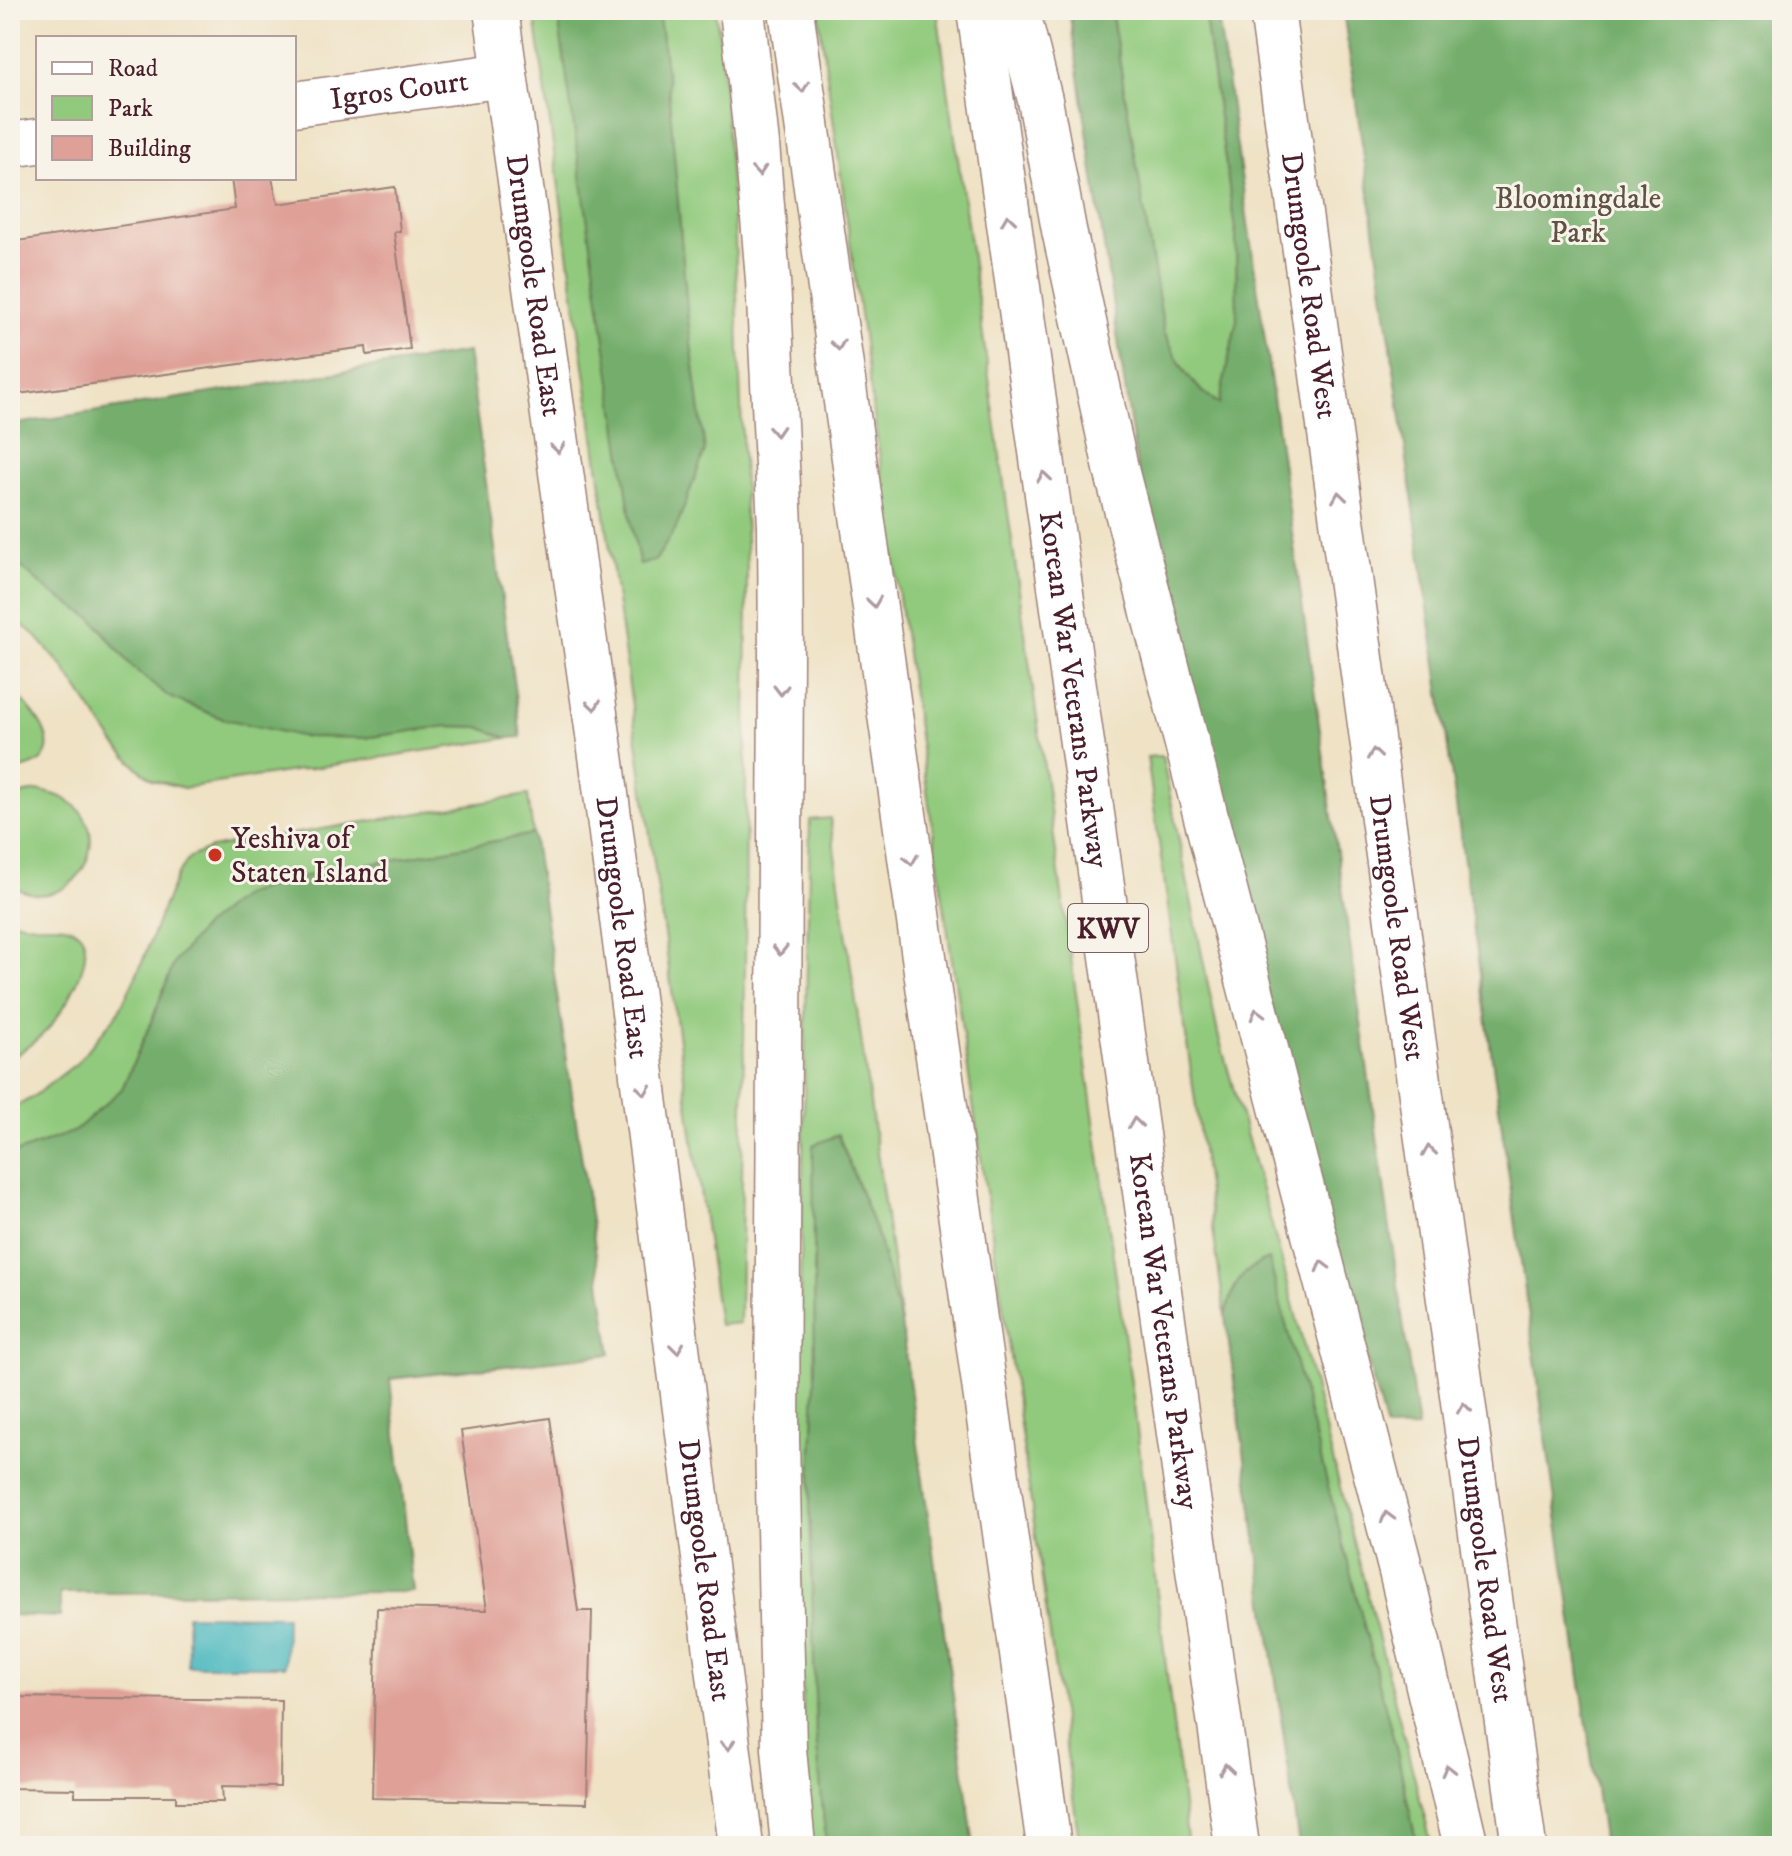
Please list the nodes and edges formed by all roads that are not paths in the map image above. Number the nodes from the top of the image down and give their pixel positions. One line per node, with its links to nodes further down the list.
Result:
1 (496, 10): 7 (main road, Drumgoole Road East)
2 (742, 10): 12 (main road, one-way to 12)
3 (791, 10): 13 (main road, one-way to 13)
4 (979, 10): 14 (main road, Korean War Veterans Parkway / KWV, one-way to 4)
5 (1017, 10): 15 (main road, one-way to 5)
6 (1272, 10): 16 (main road, Drumgoole Road West, one-way to 6)
7 (505, 75): 8 (main road, Igros Court); 11 (main road, Drumgoole Road East, one-way to 11)
8 (296, 104)
9 (36, 141): 10 (main road)
10 (10, 145)
11 (741, 1846)
12 (793, 1846)
13 (1049, 1846)
14 (1237, 1846)
15 (1466, 1846)
16 (1524, 1846)

